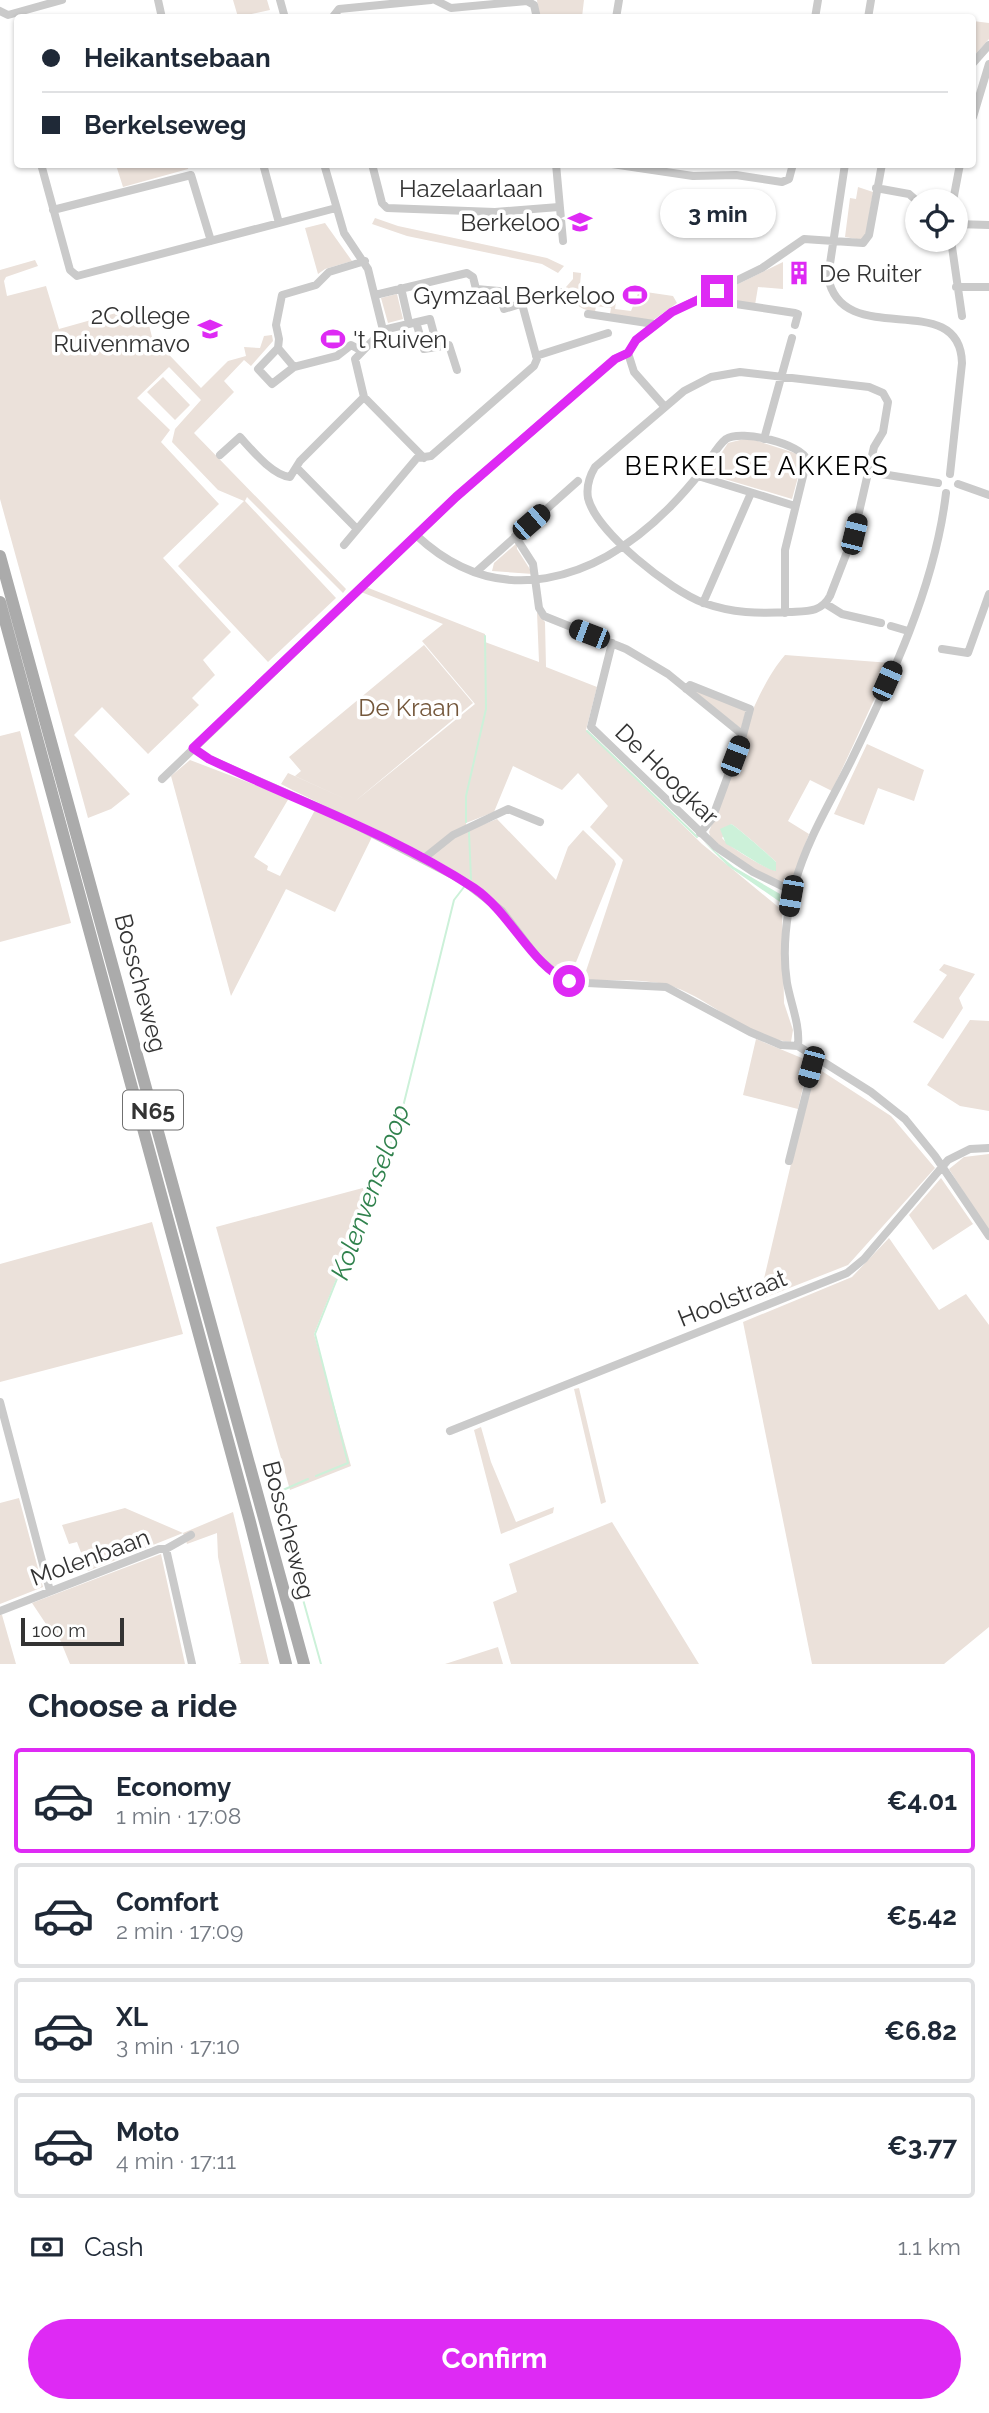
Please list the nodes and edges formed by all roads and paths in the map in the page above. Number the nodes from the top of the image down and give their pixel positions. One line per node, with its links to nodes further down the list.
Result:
1 (62, 0): 3 (street)
2 (433, 0): 4 (street); 5 (street)
3 (0, 10)
4 (335, 14)
5 (536, 14)
6 (989, 45): 7 (street)
7 (982, 53): 8 (street); 9 (street)
8 (976, 60)
9 (989, 63): 10 (street)
10 (976, 107)
11 (42, 168): 26 (street)
12 (264, 168): 27 (street)
13 (325, 168): 25 (street)
14 (373, 168): 24 (street, Hazelaarlaan)
15 (555, 168): 24 (street, Hazelaarlaan)
16 (639, 168): 17 (street)
17 (792, 168)
18 (844, 168): 32 (street)
19 (881, 168): 21 (street)
20 (959, 168): 22 (street)
21 (876, 188): 23 (street); 32 (street)
22 (955, 189)
23 (905, 193)
24 (559, 207): 31 (street, Hazelaarlaan)
25 (336, 208): 27 (street); 34 (street)
26 (53, 210): 30 (street); 30 (street)
27 (279, 223): 30 (street)
28 (968, 224): 29 (street)
29 (989, 225)
30 (211, 241)
31 (564, 241)
32 (834, 242): 38 (street); 65 (street)
33 (953, 252): 35 (street)
34 (365, 261): 40 (street); 51 (street)
35 (957, 287): 37 (street); 43 (street)
36 (401, 288): 40 (street); 41 (street); 44 (street)
37 (989, 288)
38 (717, 291): 45 (street); 46 (street)
39 (561, 292): 41 (street)
40 (375, 295): 47 (street)
41 (522, 304): 54 (street)
42 (588, 314): 45 (street)
43 (962, 316)
44 (413, 323): 47 (street); 50 (street); 50 (street)
45 (654, 324): 53 (street)
46 (796, 325)
47 (383, 330): 52 (street)
48 (608, 333): 54 (street)
49 (792, 338): 57 (street)
50 (438, 345): 56 (street)
51 (278, 348): 55 (street); 55 (street)
52 (362, 351): 55 (street); 58 (street)
53 (628, 353): 59 (street); 75 (street)
54 (536, 356): 62 (street)
55 (294, 367)
56 (457, 370)
57 (782, 375): 59 (street); 60 (street); 64 (street)
58 (364, 397): 62 (street); 63 (street)
59 (664, 406): 78 (street)
60 (764, 439): 66 (street); 73 (street)
61 (220, 455): 63 (street)
62 (424, 457): 74 (street)
63 (298, 468): 74 (street)
64 (869, 472): 68 (street); 85 (street)
65 (950, 474): 68 (street); 69 (street)
66 (698, 476): 70 (street); 78 (street)
67 (578, 481): 76 (street)
68 (939, 483): 71 (street)
69 (958, 484): 71 (street); 72 (street)
70 (751, 493): 73 (street); 84 (street)
71 (946, 493): 90 (street)
72 (989, 495)
73 (795, 506): 86 (street)
74 (356, 528): 77 (street)
75 (416, 534): 80 (street); 95 (street)
76 (515, 536): 80 (street); 81 (street)
77 (344, 545)
78 (624, 545): 81 (street); 84 (street)
79 (0, 556): 115 (main road, Bosscheweg / N65)
80 (476, 572): 81 (street)
81 (536, 580): 91 (street)
82 (989, 594): 87 (street)
83 (0, 602): 114 (main road, Bosscheweg / N65)
84 (703, 603): 86 (street)
85 (826, 604): 86 (street); 88 (street)
86 (785, 612)
87 (985, 623): 92 (street)
88 (881, 624)
89 (891, 626): 90 (street)
90 (908, 631): 100 (street)
91 (612, 643): 93 (street); 98 (street, De Hoogkar)
92 (942, 649)
93 (686, 689): 94 (street); 94 (street)
94 (743, 735): 98 (street)
95 (193, 748): 96 (street); 99 (street)
96 (162, 779)
97 (540, 822): 99 (street)
98 (700, 833): 100 (street, De Hoogkar)
99 (423, 859): 101 (street)
100 (792, 891): 101 (street)
101 (798, 1046): 102 (street)
102 (815, 1058): 104 (street); 105 (street)
103 (989, 1148): 105 (street, Hoolstraat)
104 (789, 1161)
105 (943, 1167): 106 (street); 108 (street, Hoolstraat)
106 (989, 1236)
107 (0, 1402): 111 (street)
108 (450, 1431)
109 (191, 1535): 110 (street, Molenbaan)
110 (166, 1549): 111 (street, Molenbaan); 113 (street)
111 (50, 1591): 112 (street, Molenbaan)
112 (0, 1611)
113 (192, 1664)
114 (286, 1664)
115 (304, 1664)

